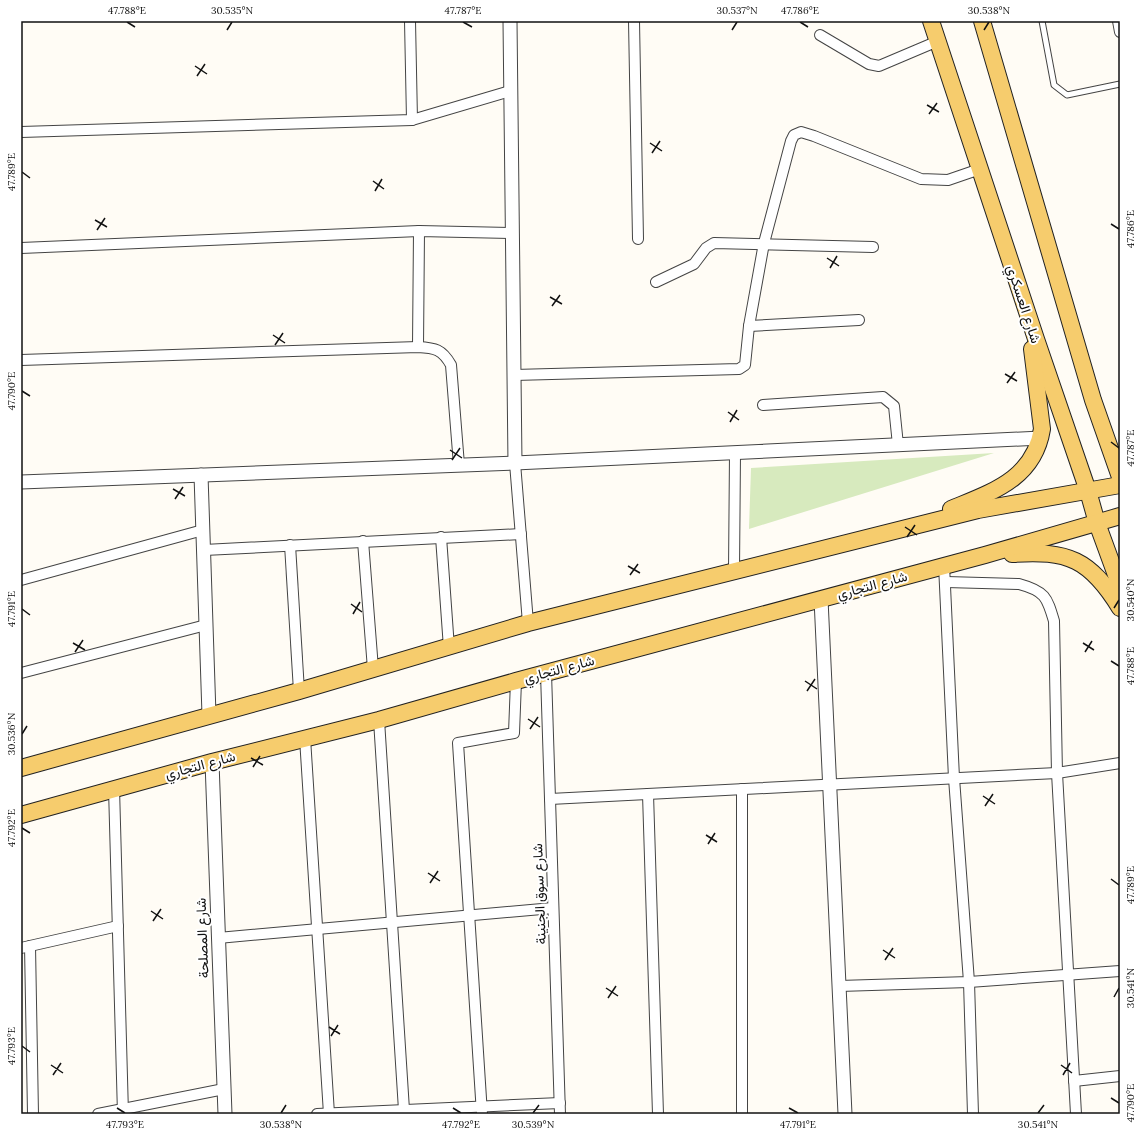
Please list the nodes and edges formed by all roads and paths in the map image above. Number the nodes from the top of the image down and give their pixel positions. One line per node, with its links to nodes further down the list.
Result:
1 (410, 21): 13 (street)
2 (510, 21): 12 (street)
3 (634, 21): 18 (street)
4 (931, 21): 10 (main road, شارع العسكري)
5 (982, 21): 29 (main road)
6 (1042, 21): 11 (lane)
7 (1118, 21): 8 (street)
8 (1120, 32)
9 (820, 35): 10 (street)
10 (938, 41): 15 (main road, شارع العسكري)
11 (1120, 84)
12 (510, 91): 13 (street); 17 (street)
13 (412, 120): 14 (street)
14 (21, 132)
15 (980, 170): 19 (street); 23 (main road, شارع العسكري)
16 (419, 231): 17 (street); 21 (street); 26 (street)
17 (512, 233): 28 (street)
18 (638, 239)
19 (764, 243): 20 (street); 22 (street); 25 (street)
20 (873, 247)
21 (21, 248)
22 (656, 282)
23 (1026, 310): 31 (main road); 41 (main road, شارع العسكري)
24 (859, 320): 25 (street)
25 (749, 326): 28 (street)
26 (418, 346): 27 (street); 36 (street)
27 (21, 360)
28 (514, 375): 35 (street)
29 (1093, 400): 32 (main road); 38 (main road)
30 (763, 405): 33 (street)
31 (1041, 438): 33 (street); 44 (main road)
32 (1120, 441)
33 (898, 445): 34 (street)
34 (735, 453): 35 (street); 53 (street)
35 (515, 463): 36 (street); 46 (street)
36 (459, 465): 37 (street)
37 (201, 475): 39 (street); 45 (street)
38 (1120, 477)
39 (21, 482)
40 (1120, 485): 41 (main road)
41 (1088, 491): 43 (main road, شارع العسكري); 44 (main road)
42 (1120, 516): 43 (main road, شارع التجاري)
43 (1097, 523): 51 (main road, شارع التجاري); 56 (main road, شارع العسكري)
44 (911, 527): 53 (main road)
45 (203, 530): 50 (street); 54 (street)
46 (521, 534): 47 (street); 59 (street)
47 (441, 537): 48 (street); 61 (street)
48 (363, 541): 49 (street); 62 (street)
49 (290, 545): 50 (street); 66 (street)
50 (204, 550): 60 (street)
51 (981, 556): 52 (main road, شارع التجاري); 58 (main road)
52 (944, 565): 55 (street); 57 (main road, شارع التجاري)
53 (734, 571): 59 (main road)
54 (21, 580)
55 (946, 582): 73 (street); 74 (street)
56 (1120, 586)
57 (821, 599): 64 (main road, شارع التجاري); 75 (street)
58 (1120, 608)
59 (528, 623): 61 (main road)
60 (206, 625): 63 (street); 67 (street)
61 (449, 648): 62 (main road)
62 (373, 669): 66 (main road)
63 (21, 673)
64 (546, 673): 65 (main road, شارع التجاري); 79 (street, شارع سوق الجنينة)
65 (516, 681): 68 (main road, شارع التجاري); 82 (street)
66 (299, 691): 67 (main road)
67 (210, 715): 72 (main road)
68 (379, 720): 69 (main road, شارع التجاري); 83 (street)
69 (305, 738): 70 (main road, شارع التجاري); 85 (street)
70 (212, 762): 76 (main road, شارع التجاري); 86 (street, شارع المصلحة)
71 (1120, 763): 73 (street)
72 (21, 768)
73 (1057, 773): 74 (street); 89 (street)
74 (954, 778): 75 (street); 90 (street)
75 (830, 785): 77 (street); 91 (street)
76 (114, 788): 80 (main road, شارع التجاري); 84 (street)
77 (742, 789): 78 (street); 106 (street)
78 (648, 794): 79 (street); 105 (street)
79 (550, 799): 81 (street, شارع سوق الجنينة)
80 (21, 815)
81 (553, 908): 82 (street); 95 (street, شارع سوق الجنينة)
82 (469, 915): 83 (street); 97 (street)
83 (392, 922): 85 (street); 96 (street)
84 (118, 926): 87 (street); 98 (street)
85 (317, 928): 86 (street); 103 (street)
86 (218, 938): 94 (street, شارع المصلحة)
87 (26, 947): 99 (street)
88 (1120, 971): 89 (street)
89 (1068, 975): 90 (street); 93 (street)
90 (969, 982): 91 (street); 108 (street)
91 (839, 986): 107 (street)
92 (1120, 1076): 93 (street)
93 (1074, 1081): 109 (street)
94 (224, 1089): 98 (street); 101 (street, شارع المصلحة)
95 (560, 1103): 97 (street); 104 (street, شارع سوق الجنينة)
96 (404, 1110): 97 (street); 103 (street)
97 (481, 1110)
98 (123, 1111): 100 (street)
99 (33, 1114)
100 (98, 1114)
101 (225, 1114)
102 (317, 1114): 103 (street)
103 (328, 1114)
104 (560, 1114)
105 (658, 1114)
106 (742, 1114)
107 (844, 1114)
108 (973, 1114)
109 (1076, 1114)

